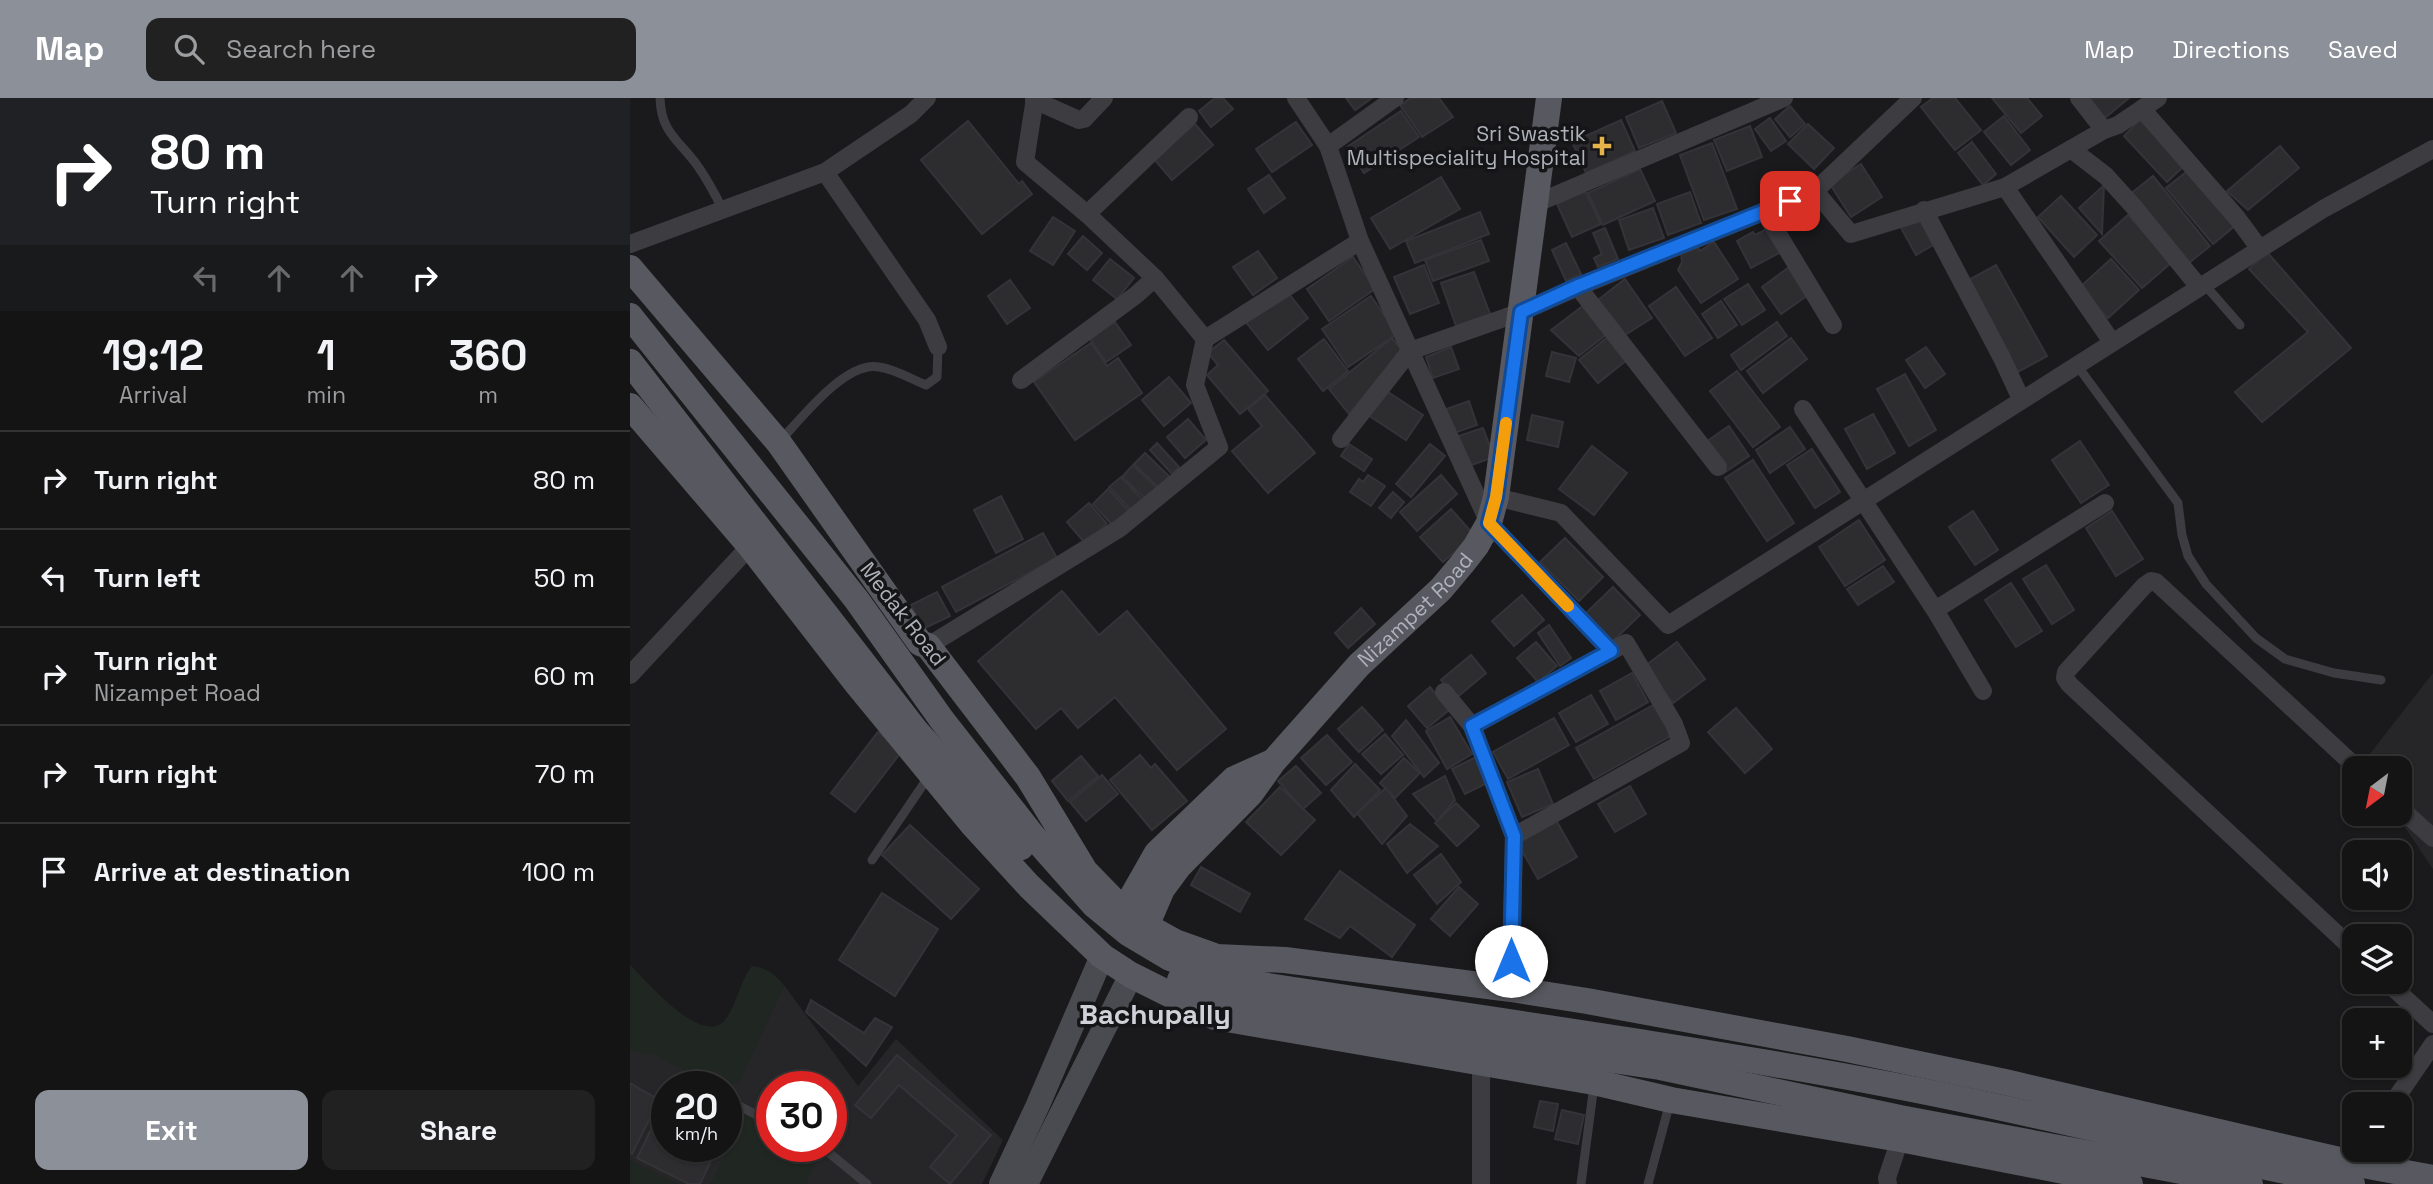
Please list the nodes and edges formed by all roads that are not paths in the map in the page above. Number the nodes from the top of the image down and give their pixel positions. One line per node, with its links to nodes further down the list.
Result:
1 (660, 98): 23 (lane)
2 (927, 98): 12 (street)
3 (1104, 98): 11 (street)
4 (1296, 98): 16 (street)
5 (1395, 98): 16 (street)
6 (1549, 98): 22 (main road, Nizampet Road)
7 (1784, 98): 22 (street)
8 (1913, 98): 21 (street)
9 (2078, 98): 15 (street)
10 (2158, 98): 13 (street)
11 (1035, 99): 26 (street)
12 (908, 106): 19 (street)
13 (2142, 109): 15 (street); 29 (street)
14 (1189, 117): 26 (street)
15 (2104, 130): 17 (street)
16 (1328, 146): 27 (street)
17 (2071, 149): 20 (street); 32 (street)
18 (2433, 149): 29 (street)
19 (825, 172): 23 (street); 40 (street)
20 (2005, 187): 24 (street); 39 (street)
21 (1815, 191): 24 (street); 25 (street)
22 (1536, 202): 34 (main road, Nizampet Road)
23 (723, 210): 28 (street)
24 (1924, 210): 45 (street)
25 (1764, 211): 33 (street); 36 (street)
26 (1087, 214): 31 (street)
27 (1360, 241): 38 (street); 41 (street)
28 (630, 244)
29 (2260, 249): 32 (street)
30 (630, 268): 49 (main road, Medak Road)
31 (1155, 278): 38 (street); 44 (street)
32 (2202, 285): 37 (lane); 39 (street)
33 (1578, 286): 34 (street); 50 (street)
34 (1521, 312): 41 (street); 51 (main road, Nizampet Road)
35 (630, 316): 90 (main road, bridge)
36 (1833, 325)
37 (2241, 325)
38 (1205, 339): 57 (street)
39 (2112, 342): 43 (street)
40 (937, 347): 49 (lane)
41 (1410, 351): 48 (street); 54 (street)
42 (630, 362): 100 (main road, bridge)
43 (2076, 364): 45 (street); 60 (lane)
44 (1021, 380)
45 (2021, 399): 52 (street)
46 (1804, 409): 52 (street)
47 (632, 415): 55 (main road)
48 (1341, 439)
49 (779, 443): 57 (main road, Medak Road)
50 (1718, 467)
51 (1496, 497): 52 (street); 54 (main road, Nizampet Road)
52 (1864, 499): 56 (street)
53 (2105, 503): 56 (street)
54 (1489, 523): 58 (street); 67 (main road, Nizampet Road)
55 (750, 546): 59 (street); 68 (main road)
56 (1936, 610): 61 (street)
57 (928, 646): 64 (main road, Medak Road)
58 (1611, 651): 63 (street); 70 (street)
59 (630, 674)
60 (2381, 680)
61 (1983, 691)
62 (1444, 692): 63 (street)
63 (1472, 726): 70 (street)
64 (977, 731): 65 (lane); 73 (main road, Medak Road)
65 (958, 748)
66 (2344, 756): 75 (street)
67 (1273, 762): 73 (main road); 74 (main road, Nizampet Road)
68 (940, 765): 72 (lane); 76 (main road)
69 (2412, 819): 71 (street)
70 (1514, 836): 79 (street)
71 (2433, 838)
72 (872, 860)
73 (1124, 911): 74 (main road, Medak Road)
74 (1146, 926): 78 (main road, Medak Road)
75 (2342, 939)
76 (1102, 956): 77 (main road); 93 (main road)
77 (1131, 975): 83 (main road); 94 (main road)
78 (1418, 977): 79 (main road, Medak Road); 83 (main road)
79 (1511, 989): 90 (main road, Medak Road)
80 (2401, 994): 81 (street)
81 (2433, 1024)
82 (2433, 1044): 86 (street)
83 (1409, 1051): 84 (main road)
84 (1480, 1062): 85 (main road); 95 (street)
85 (1594, 1082): 87 (main road); 96 (lane)
86 (2400, 1092)
87 (1671, 1100): 88 (main road); 97 (lane)
88 (1900, 1139): 98 (street); 99 (main road)
89 (840, 1162): 92 (lane)
90 (2355, 1166): 91 (main road)
91 (2433, 1178)
92 (867, 1184)
93 (1001, 1184)
94 (1026, 1184)
95 (1481, 1184)
96 (1581, 1184)
97 (1648, 1184)
98 (1888, 1184)
99 (2130, 1184)
100 (2250, 1184)

